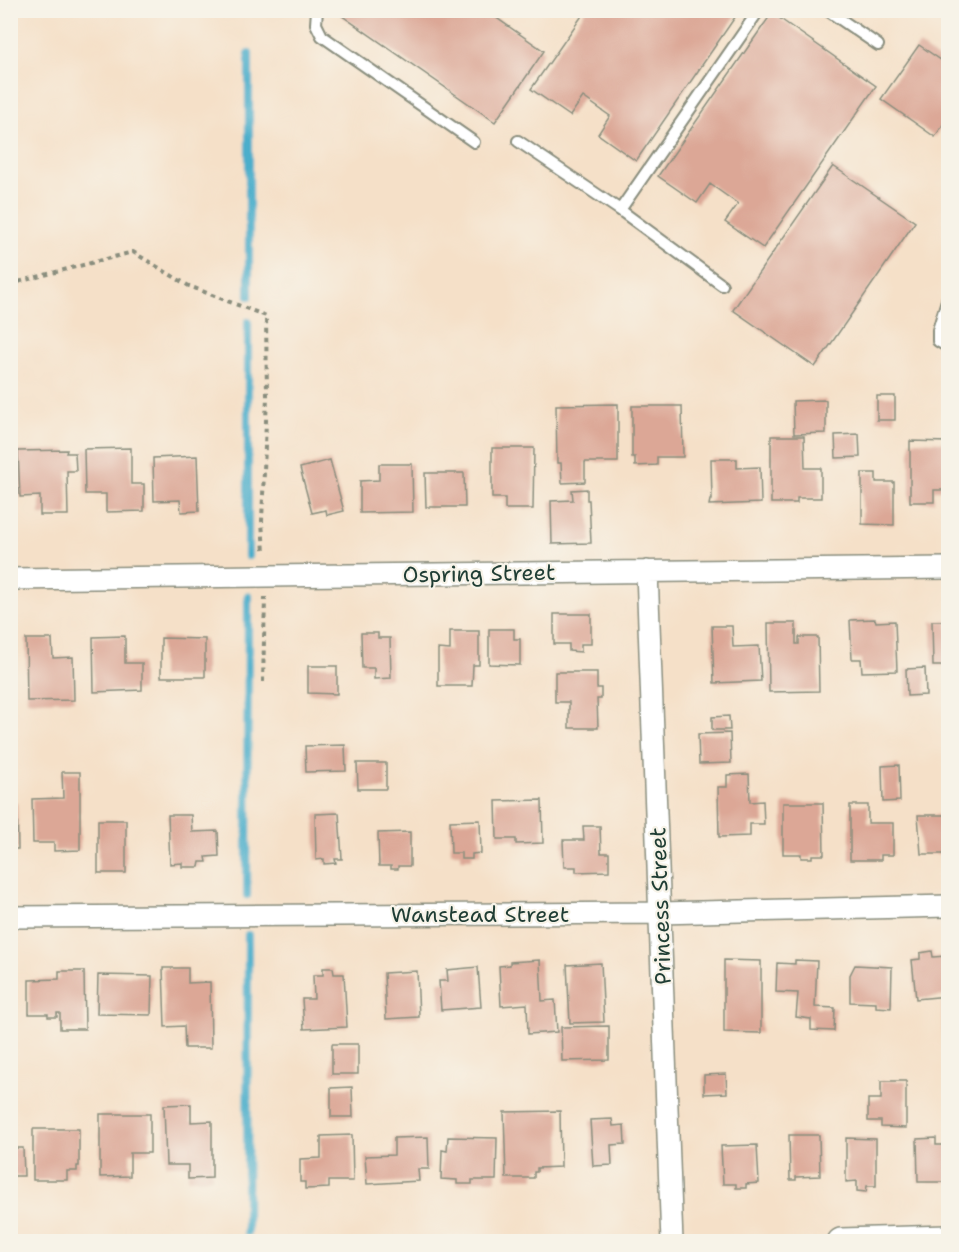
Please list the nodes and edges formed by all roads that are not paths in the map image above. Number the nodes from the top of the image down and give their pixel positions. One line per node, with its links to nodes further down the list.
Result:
1 (317, 10): 6 (lane)
2 (759, 10): 7 (lane)
3 (827, 10): 4 (lane)
4 (878, 45)
5 (518, 141): 7 (lane)
6 (474, 142)
7 (620, 210): 8 (lane)
8 (722, 285)
9 (948, 297): 10 (lane)
10 (948, 347)
11 (948, 568): 12 (street, Ospring Street)
12 (647, 571): 13 (street, Ospring Street); 15 (street, Princess Street)
13 (10, 579)
14 (948, 906): 15 (street, Wanstead Street)
15 (660, 913): 16 (street, Wanstead Street); 18 (street, Princess Street)
16 (10, 917)
17 (948, 1239): 19 (street)
18 (672, 1242)
19 (841, 1242)

